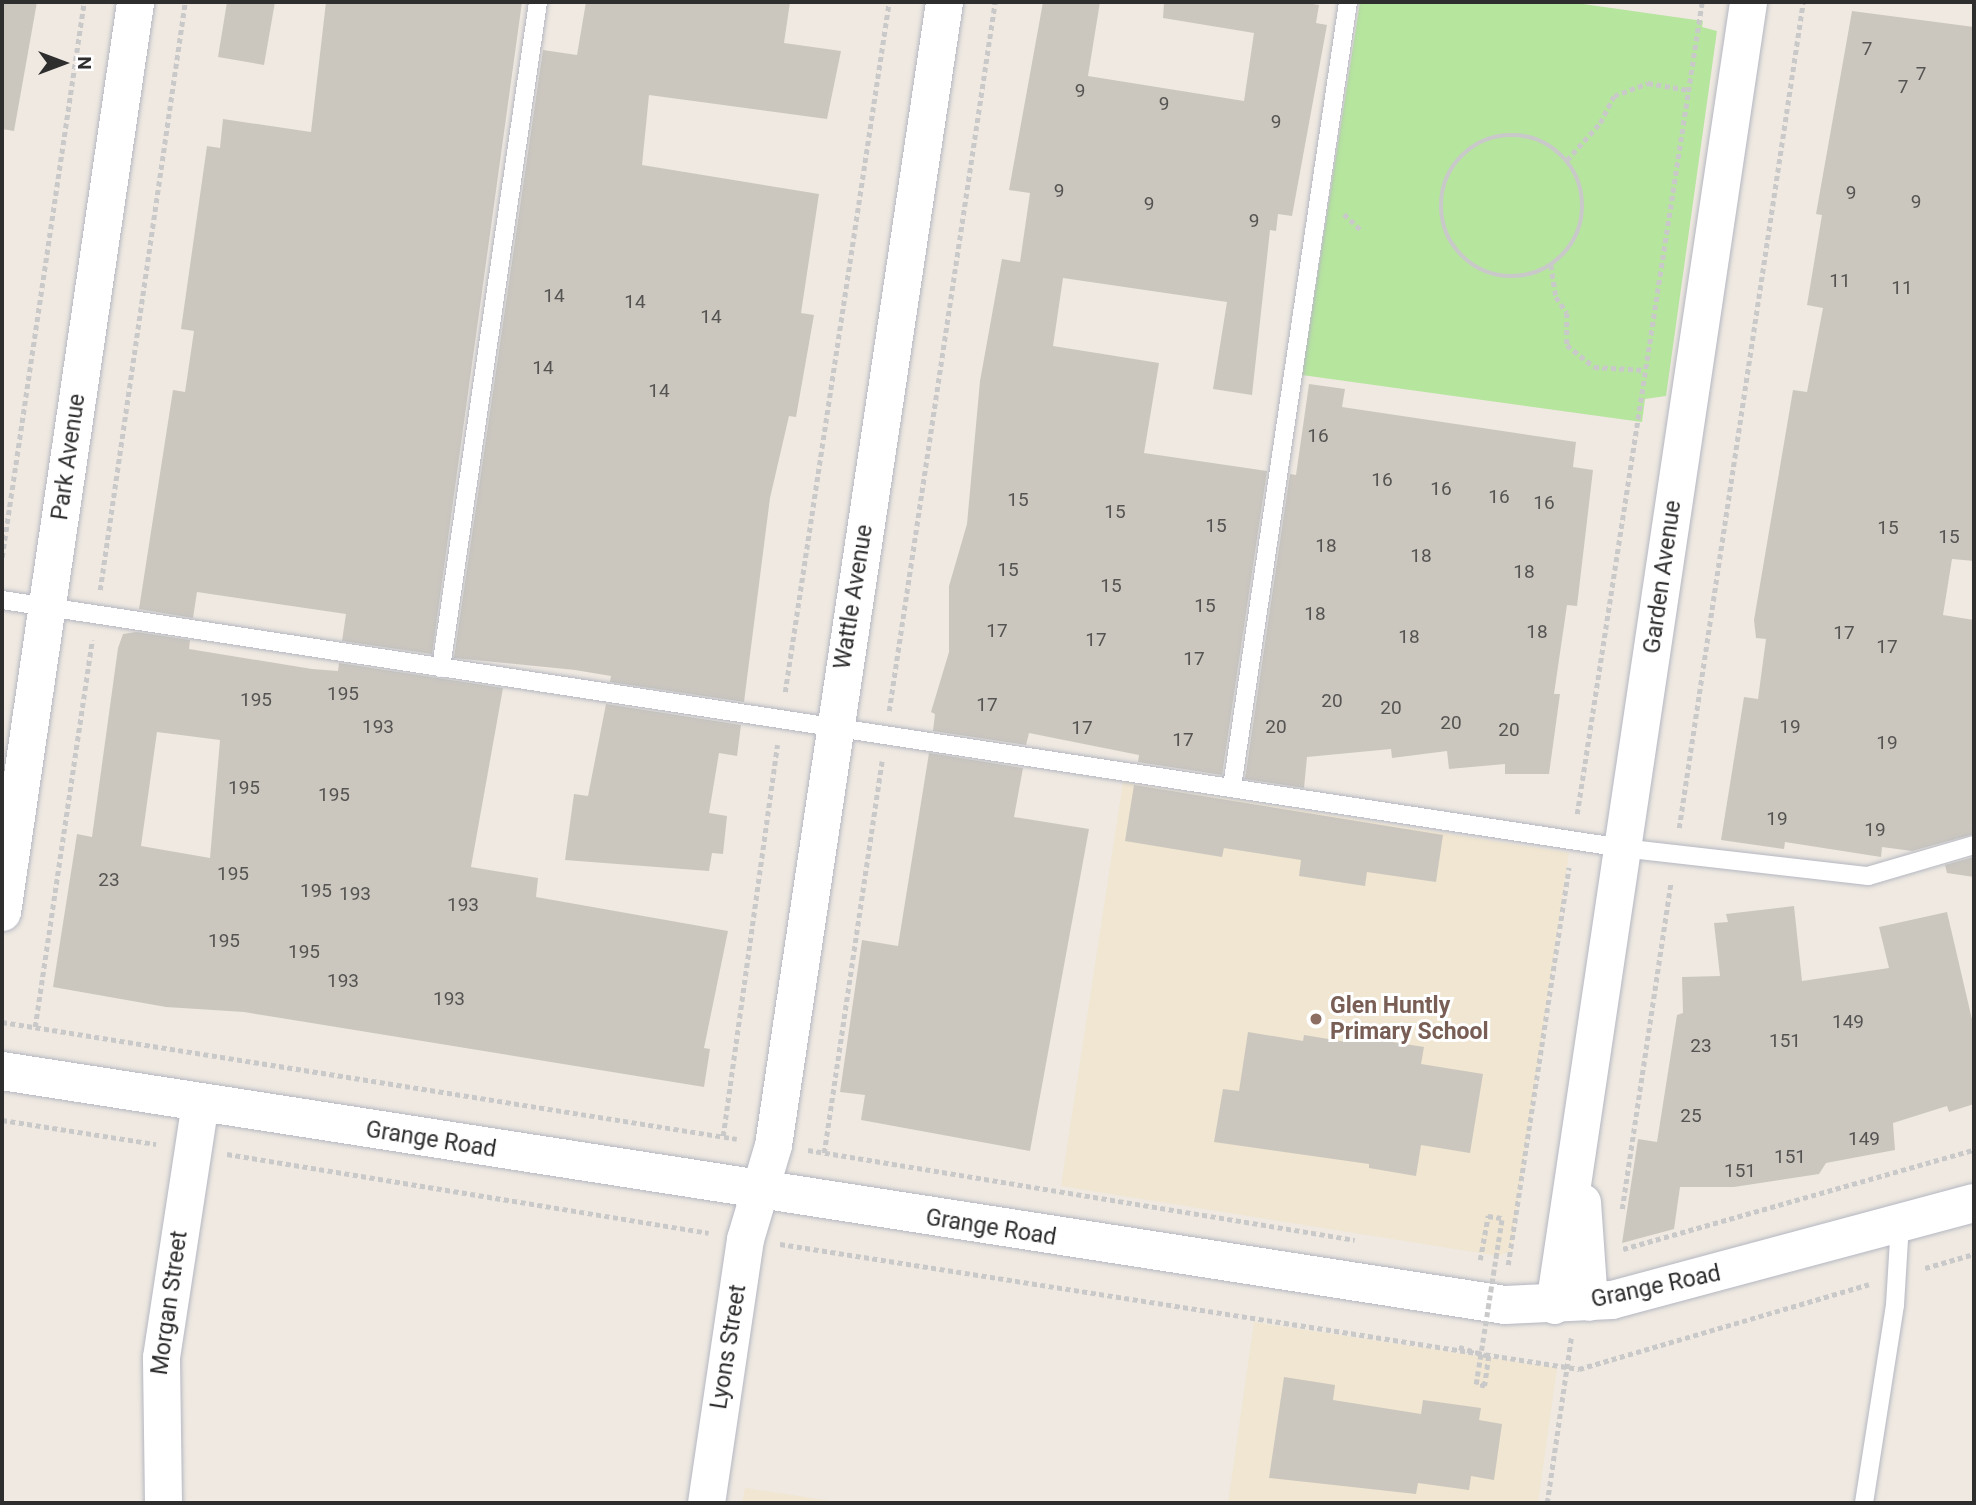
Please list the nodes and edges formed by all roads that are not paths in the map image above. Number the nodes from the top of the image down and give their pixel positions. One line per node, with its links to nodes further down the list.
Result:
1 (135, 2): 7 (street, Park Avenue)
2 (538, 2): 8 (lane)
3 (944, 2): 9 (street, Wattle Avenue)
4 (1348, 2): 10 (lane)
5 (1748, 2): 12 (street, Garden Avenue)
6 (2, 600): 7 (lane)
7 (47, 607): 8 (lane); 13 (street, Park Avenue)
8 (441, 668): 9 (lane)
9 (835, 724): 10 (lane); 17 (street, Wattle Avenue)
10 (1232, 787): 12 (lane)
11 (1974, 845): 12 (lane)
12 (1622, 848): 16 (street, Garden Avenue)
13 (2, 912)
14 (2, 1072): 15 (main road, Grange Road)
15 (200, 1103): 17 (main road, Grange Road); 21 (street, Morgan Street)
16 (1579, 1152): 20 (street, Garden Avenue); 20 (street, Garden Avenue)
17 (759, 1191): 20 (main road, Grange Road); 22 (street, Lyons Street)
18 (1974, 1203): 19 (main road, Grange Road)
19 (1900, 1223): 20 (main road, Grange Road); 23 (lane)
20 (1573, 1303)
21 (163, 1503)
22 (706, 1503)
23 (1864, 1503)

